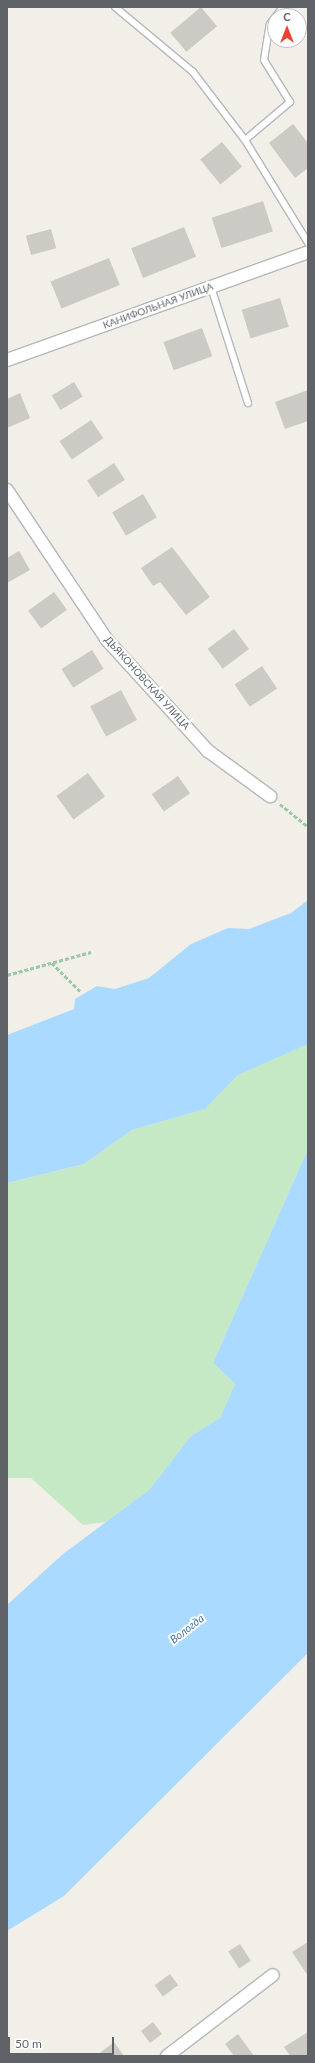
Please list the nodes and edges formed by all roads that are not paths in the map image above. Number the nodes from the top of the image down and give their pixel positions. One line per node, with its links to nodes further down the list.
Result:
1 (115, 7): 3 (lane)
2 (267, 42): 3 (lane)
3 (245, 140): 4 (lane)
4 (308, 243)
5 (308, 252): 6 (street, КАНИФОЛЬНАЯ УЛИЦА)
6 (211, 287): 7 (street, КАНИФОЛЬНАЯ УЛИЦА); 8 (lane)
7 (7, 360)
8 (248, 403)
9 (7, 490): 10 (street, ДЬЯКОНОВСКАЯ УЛИЦА)
10 (270, 796)
11 (273, 1975): 12 (street)
12 (166, 2056)

